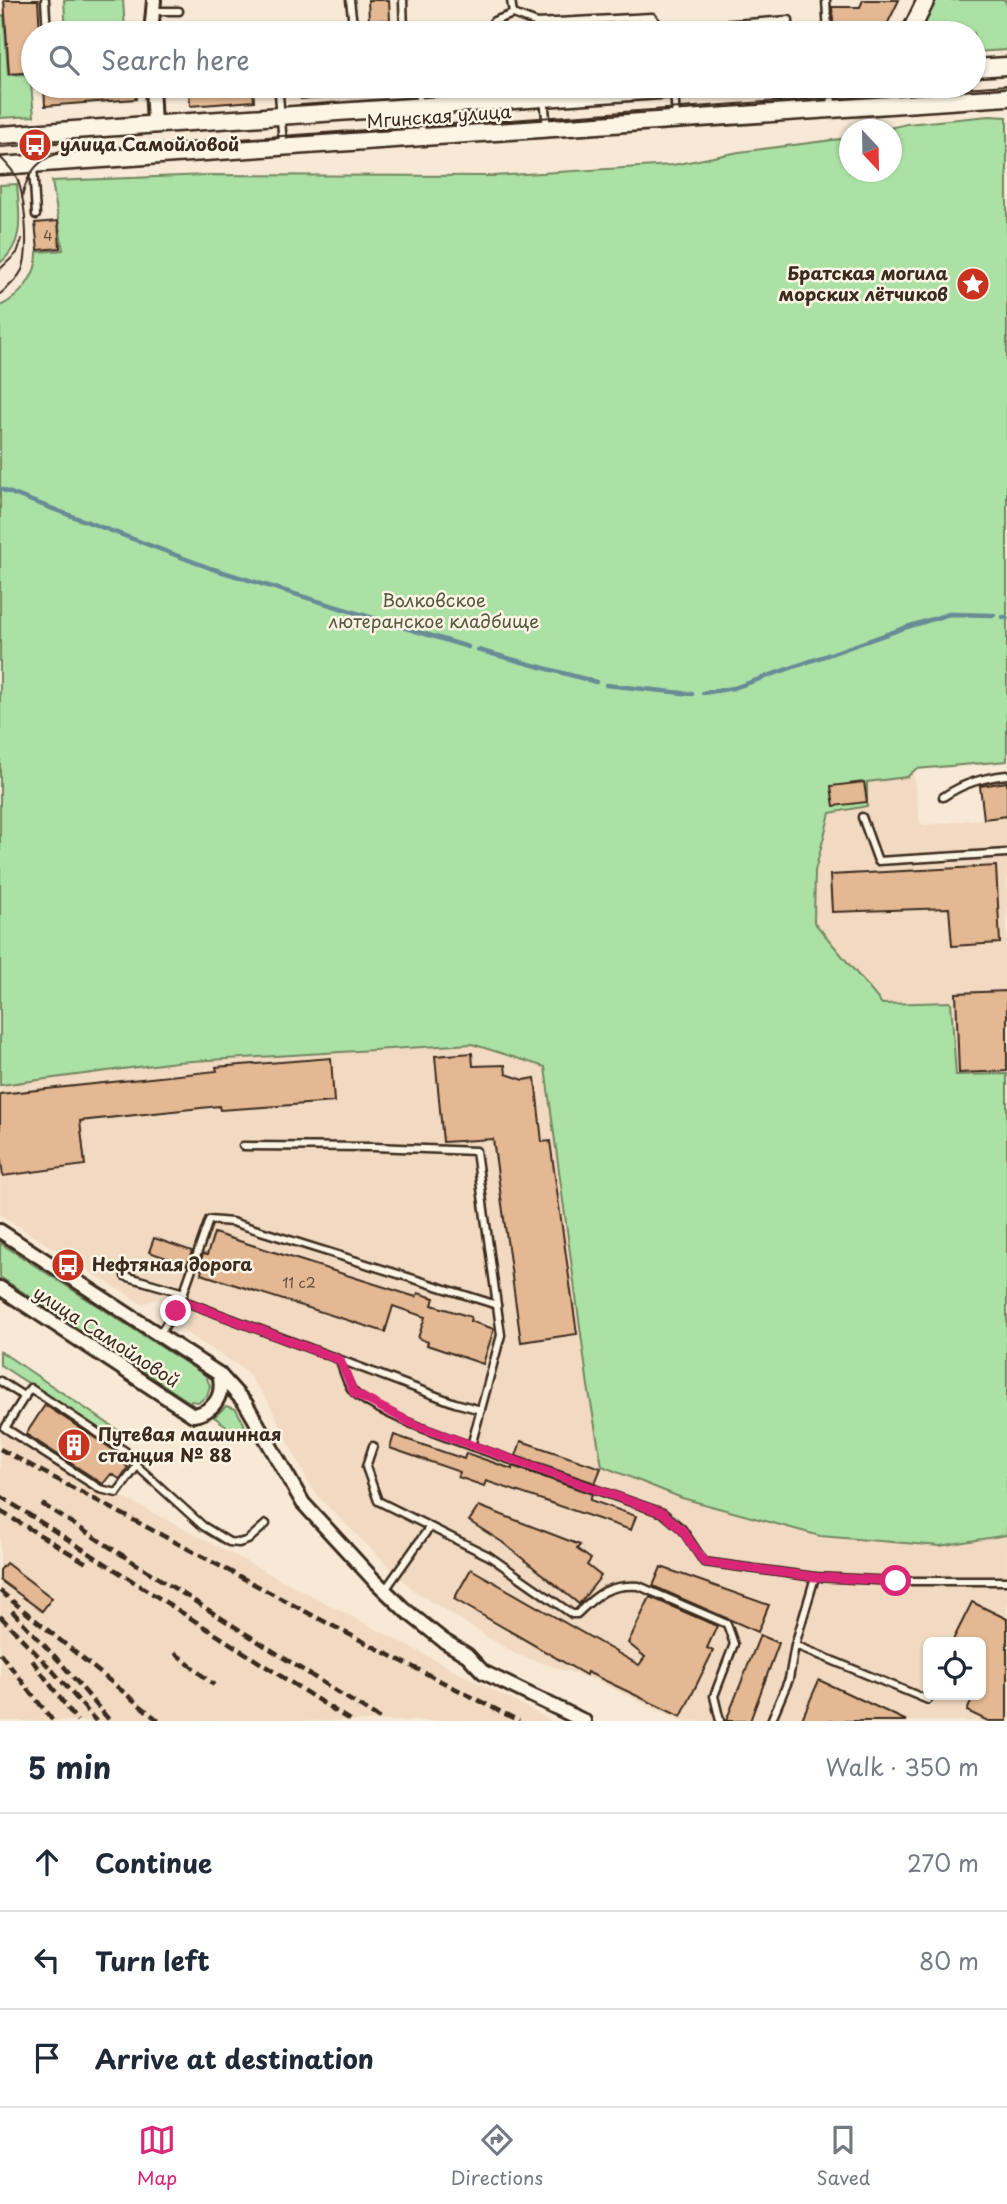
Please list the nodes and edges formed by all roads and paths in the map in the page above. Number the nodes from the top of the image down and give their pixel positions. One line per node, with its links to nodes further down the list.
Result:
1 (45, 0): 10 (lane)
2 (350, 0): 11 (lane)
3 (403, 0): 12 (lane)
4 (511, 0): 9 (lane)
5 (826, 0): 17 (lane)
6 (926, 0): 18 (street)
7 (153, 6): 8 (lane)
8 (179, 11)
9 (513, 14): 13 (lane); 14 (lane)
10 (46, 21)
11 (353, 21)
12 (404, 21)
13 (494, 21)
14 (532, 21)
15 (583, 21): 16 (lane)
16 (655, 21)
17 (827, 21)
18 (916, 21)
19 (1007, 66): 20 (street)
20 (986, 67)
21 (1007, 97): 30 (street, Мгинская улица)
22 (153, 98): 33 (street)
23 (279, 98): 31 (lane)
24 (419, 98): 29 (lane)
25 (491, 98): 29 (street, Мгинская улица)
26 (544, 98): 34 (lane)
27 (675, 98): 32 (lane)
28 (832, 98): 30 (lane)
29 (420, 106): 31 (street, Мгинская улица); 36 (lane)
30 (832, 109): 32 (street, Мгинская улица)
31 (281, 116): 33 (street, Мгинская улица); 37 (lane)
32 (676, 120): 34 (street, Мгинская улица)
33 (155, 124): 35 (street, Мгинская улица)
34 (547, 129): 36 (street, Мгинская улица)
35 (0, 135)
36 (422, 137): 37 (street, Мгинская улица)
37 (283, 147): 38 (street, Мгинская улица)
38 (33, 164): 39 (street, Мгинская улица); 40 (lane)
39 (0, 166)
40 (36, 215)
41 (1007, 775): 42 (lane)
42 (943, 797)
43 (862, 817): 44 (lane)
44 (1007, 853)
45 (243, 1146): 50 (lane)
46 (0, 1231): 51 (street, улица Самойловой)
47 (125, 1276): 49 (lane)
48 (0, 1288): 53 (street, улица Самойловой)
49 (182, 1297): 50 (lane); 51 (lane); 52 (lane)
50 (497, 1305): 56 (lane)
51 (160, 1334): 53 (street, улица Самойловой)
52 (340, 1360): 56 (lane); 58 (lane)
53 (219, 1374): 64 (street, улица Самойловой)
54 (0, 1381): 55 (lane)
55 (25, 1397): 59 (lane); 59 (lane)
56 (481, 1410): 58 (lane)
57 (373, 1446): 61 (lane)
58 (471, 1446): 62 (lane)
59 (137, 1466): 60 (lane)
60 (266, 1524)
61 (429, 1528): 64 (lane); 68 (lane)
62 (815, 1577): 63 (lane); 65 (lane)
63 (1007, 1581)
64 (385, 1590): 67 (street, улица Самойловой)
65 (795, 1645): 66 (lane); 69 (lane)
66 (923, 1698)
67 (584, 1721)
68 (720, 1721)
69 (771, 1721)

